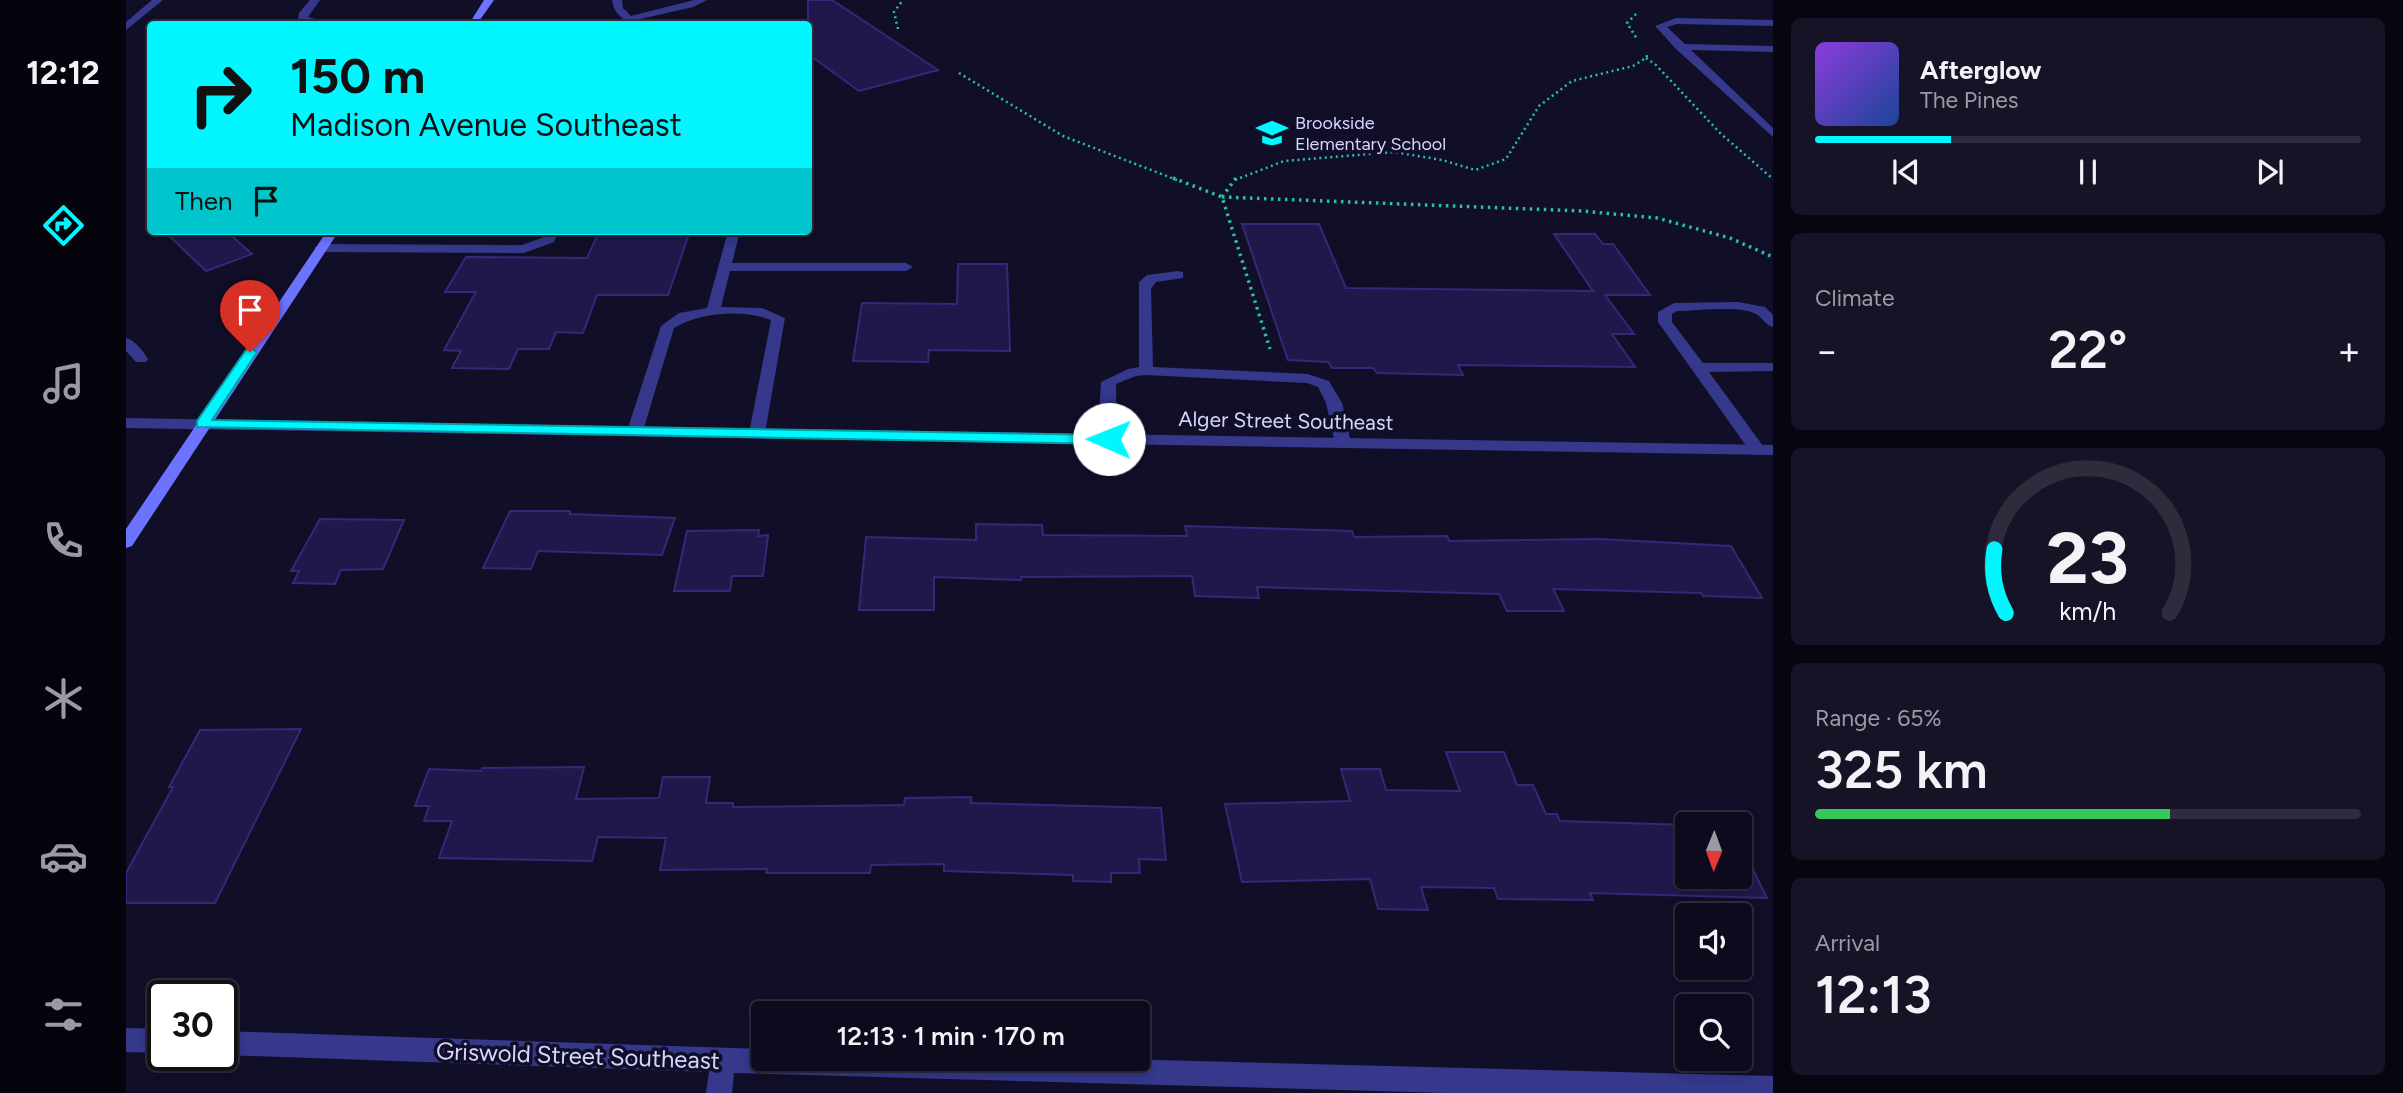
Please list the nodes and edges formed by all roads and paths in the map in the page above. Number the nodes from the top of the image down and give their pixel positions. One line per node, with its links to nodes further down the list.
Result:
1 (158, 0): 13 (street)
2 (315, 0): 8 (street)
3 (489, 0): 9 (street)
4 (617, 0): 10 (street)
5 (702, 0): 11 (street)
6 (903, 0): 14 (path)
7 (1641, 12): 15 (path)
8 (311, 21)
9 (474, 21)
10 (631, 21)
11 (635, 21)
12 (1773, 23): 16 (street)
13 (126, 27)
14 (898, 29)
15 (1640, 42)
16 (1680, 47): 17 (street); 21 (street)
17 (1773, 49)
18 (1648, 50): 19 (path)
19 (1646, 58): 22 (path); 23 (path)
20 (959, 73): 23 (path)
21 (1773, 134)
22 (1773, 179)
23 (1222, 197): 28 (path); 36 (path)
24 (329, 235): 27 (street)
25 (552, 235): 27 (street)
26 (733, 235): 29 (street)
27 (321, 248): 41 (street)
28 (1773, 257)
29 (725, 267): 30 (street); 32 (street)
30 (906, 267)
31 (1178, 275): 39 (street)
32 (713, 311): 42 (street); 43 (street)
33 (1773, 323): 38 (street)
34 (126, 342): 35 (street)
35 (141, 359)
36 (1273, 359)
37 (1773, 367): 38 (street)
38 (1698, 368): 46 (street)
39 (1146, 371): 44 (street); 45 (street)
40 (126, 423): 41 (street, Alger Street Southeast)
41 (202, 424): 42 (street, Alger Street Southeast); 47 (street)
42 (635, 432): 43 (street, Alger Street Southeast)
43 (757, 433): 44 (street, Alger Street Southeast)
44 (1109, 439): 45 (street, Alger Street Southeast)
45 (1343, 443): 46 (street, Alger Street Southeast)
46 (1766, 450)
47 (126, 542)
48 (126, 1040): 49 (street)
49 (147, 1041)
50 (238, 1044): 51 (street, Griswold Street Southeast)
51 (723, 1061): 52 (street, Griswold Street Southeast); 54 (street)
52 (1638, 1089): 53 (street, Griswold Street Southeast)
53 (1773, 1089)
54 (719, 1093)

